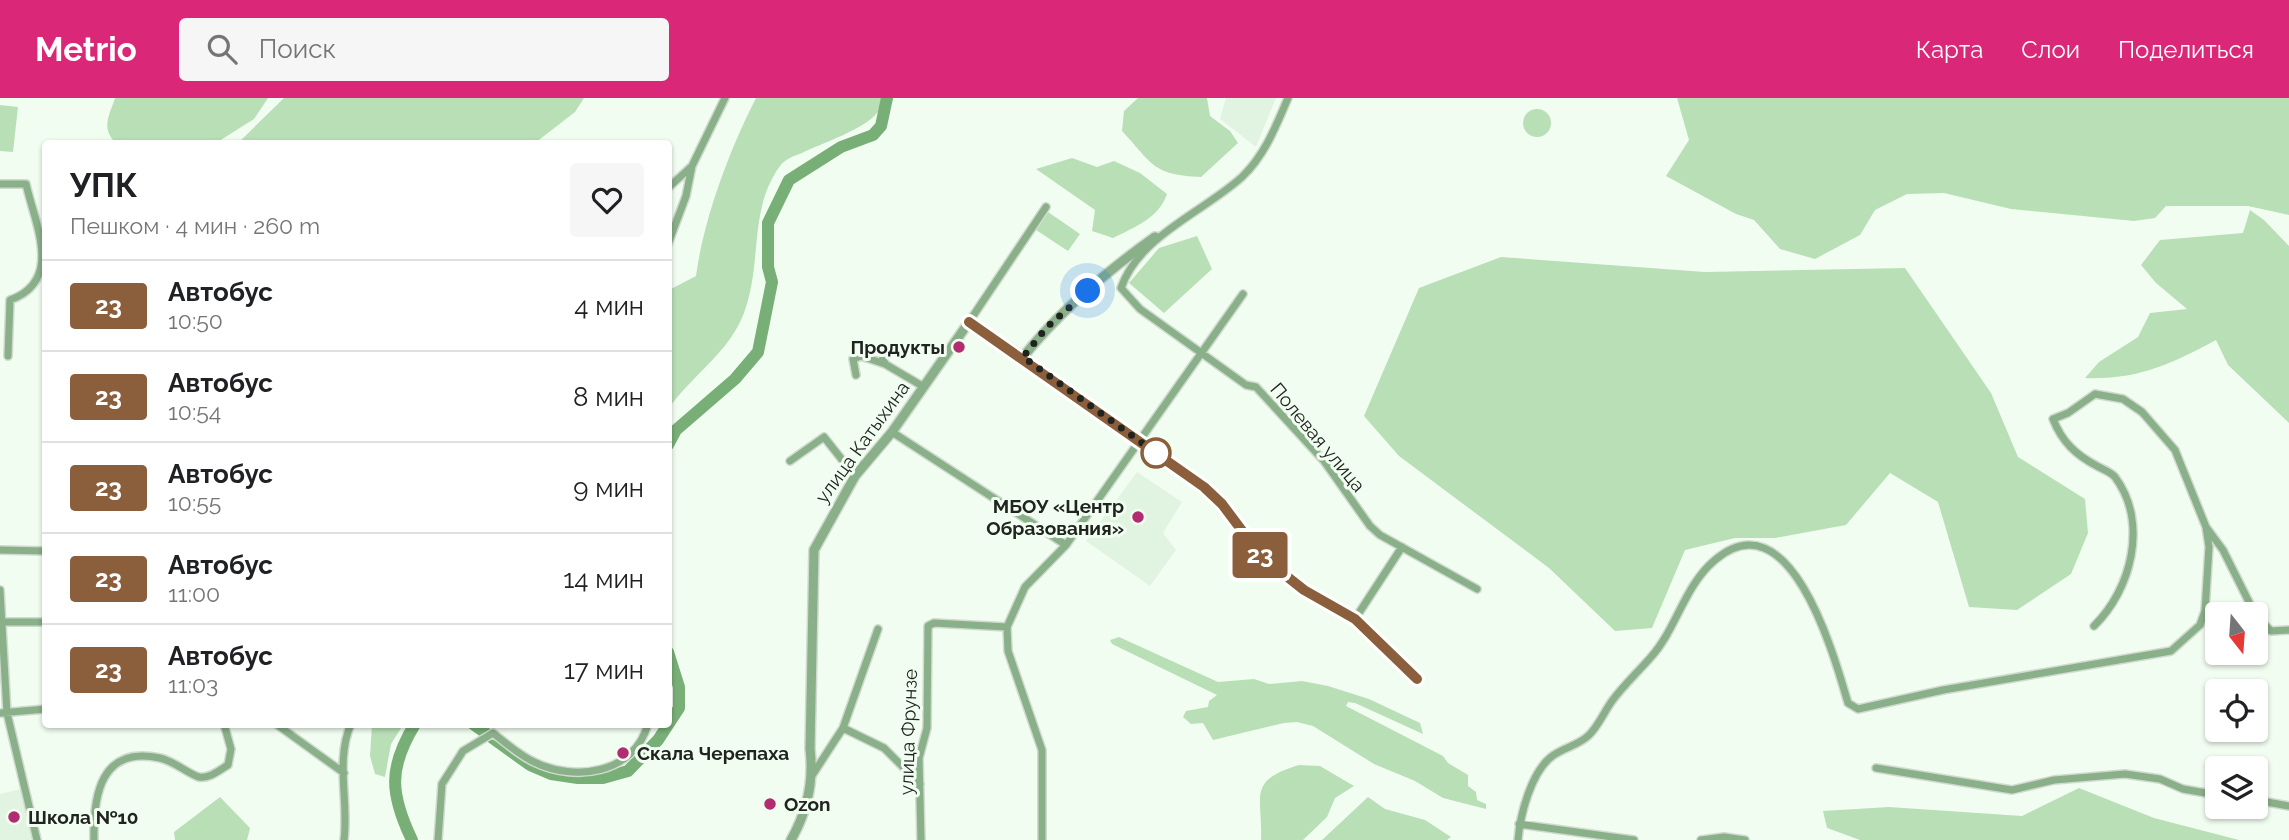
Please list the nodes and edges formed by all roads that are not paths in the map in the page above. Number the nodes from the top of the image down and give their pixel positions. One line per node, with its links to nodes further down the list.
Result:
1 (725, 98): 3 (street)
2 (1288, 98): 8 (street)
3 (692, 166): 5 (street); 7 (street)
4 (0, 184): 11 (street)
5 (672, 184)
6 (1046, 207): 12 (street, улица Катыхина)
7 (672, 231)
8 (1156, 237): 14 (street, Полевая улица); 16 (street)
9 (1242, 294): 14 (street)
10 (0, 298): 11 (street)
11 (10, 300): 15 (street)
12 (969, 322): 16 (street); 19 (street, улица Катыхина)
13 (881, 351): 17 (street)
14 (1200, 353): 21 (street); 26 (street, Полевая улица)
15 (8, 356)
16 (1023, 357): 21 (street)
17 (885, 364): 18 (street); 19 (street)
18 (856, 374)
19 (924, 387): 20 (street, улица Катыхина)
20 (892, 432): 23 (street, улица Катыхина); 25 (street)
21 (1138, 440): 25 (street); 32 (street)
22 (790, 461): 23 (street)
23 (855, 476): 50 (street, улица Катыхина)
24 (2206, 527): 31 (street); 36 (street); 55 (street)
25 (1066, 545): 35 (street)
26 (1402, 547): 29 (street, Полевая улица); 32 (street)
27 (0, 550): 28 (street)
28 (42, 551)
29 (1477, 589)
30 (0, 590): 33 (street)
31 (2249, 602)
32 (1355, 619): 40 (street)
33 (1, 622): 34 (street); 42 (street)
34 (42, 622)
35 (1007, 626): 51 (street, улица Фрунзе); 62 (street)
36 (2094, 626)
37 (2268, 628): 39 (street)
38 (878, 629): 47 (street, улица Катыхина)
39 (2289, 630)
40 (1417, 679)
41 (42, 709): 42 (street)
42 (4, 713): 56 (street)
43 (225, 728): 57 (street)
44 (281, 728): 49 (street)
45 (350, 728): 49 (street)
46 (646, 728): 59 (street)
47 (844, 728): 50 (street, улица Катыхина); 51 (street)
48 (1876, 768): 52 (street)
49 (344, 773): 58 (street)
50 (813, 774): 60 (street, улица Катыхина)
51 (920, 783): 61 (street, улица Фрунзе)
52 (2205, 793)
53 (2268, 802): 54 (street)
54 (2289, 806)
55 (1519, 824): 63 (street); 64 (street)
56 (37, 840)
57 (94, 840)
58 (344, 840)
59 (438, 840)
60 (791, 840)
61 (921, 840)
62 (1042, 840)
63 (1518, 840)
64 (1634, 840)
65 (1701, 840): 66 (street)
66 (1745, 840)

